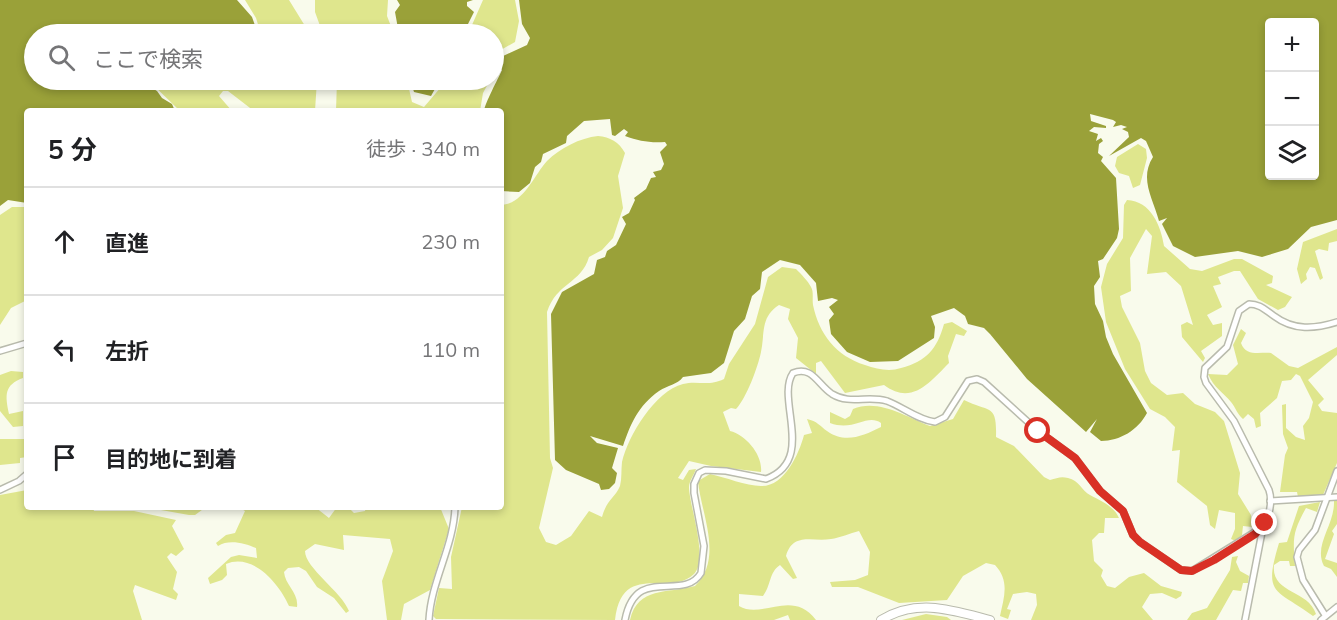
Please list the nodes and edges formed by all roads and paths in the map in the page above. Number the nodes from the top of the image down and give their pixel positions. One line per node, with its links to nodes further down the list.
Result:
1 (1337, 322): 9 (street)
2 (24, 344): 3 (street)
3 (0, 351)
4 (1337, 471): 8 (street)
5 (24, 477): 6 (street)
6 (0, 490)
7 (1337, 497): 8 (street)
8 (1326, 498): 9 (street); 13 (street)
9 (1270, 501): 11 (street)
10 (455, 510): 14 (street)
11 (1263, 527): 15 (street); 18 (street)
12 (1337, 607): 13 (street)
13 (1323, 617)
14 (429, 620)
15 (625, 620)
16 (881, 620): 17 (main road)
17 (990, 620)
18 (1245, 620)

